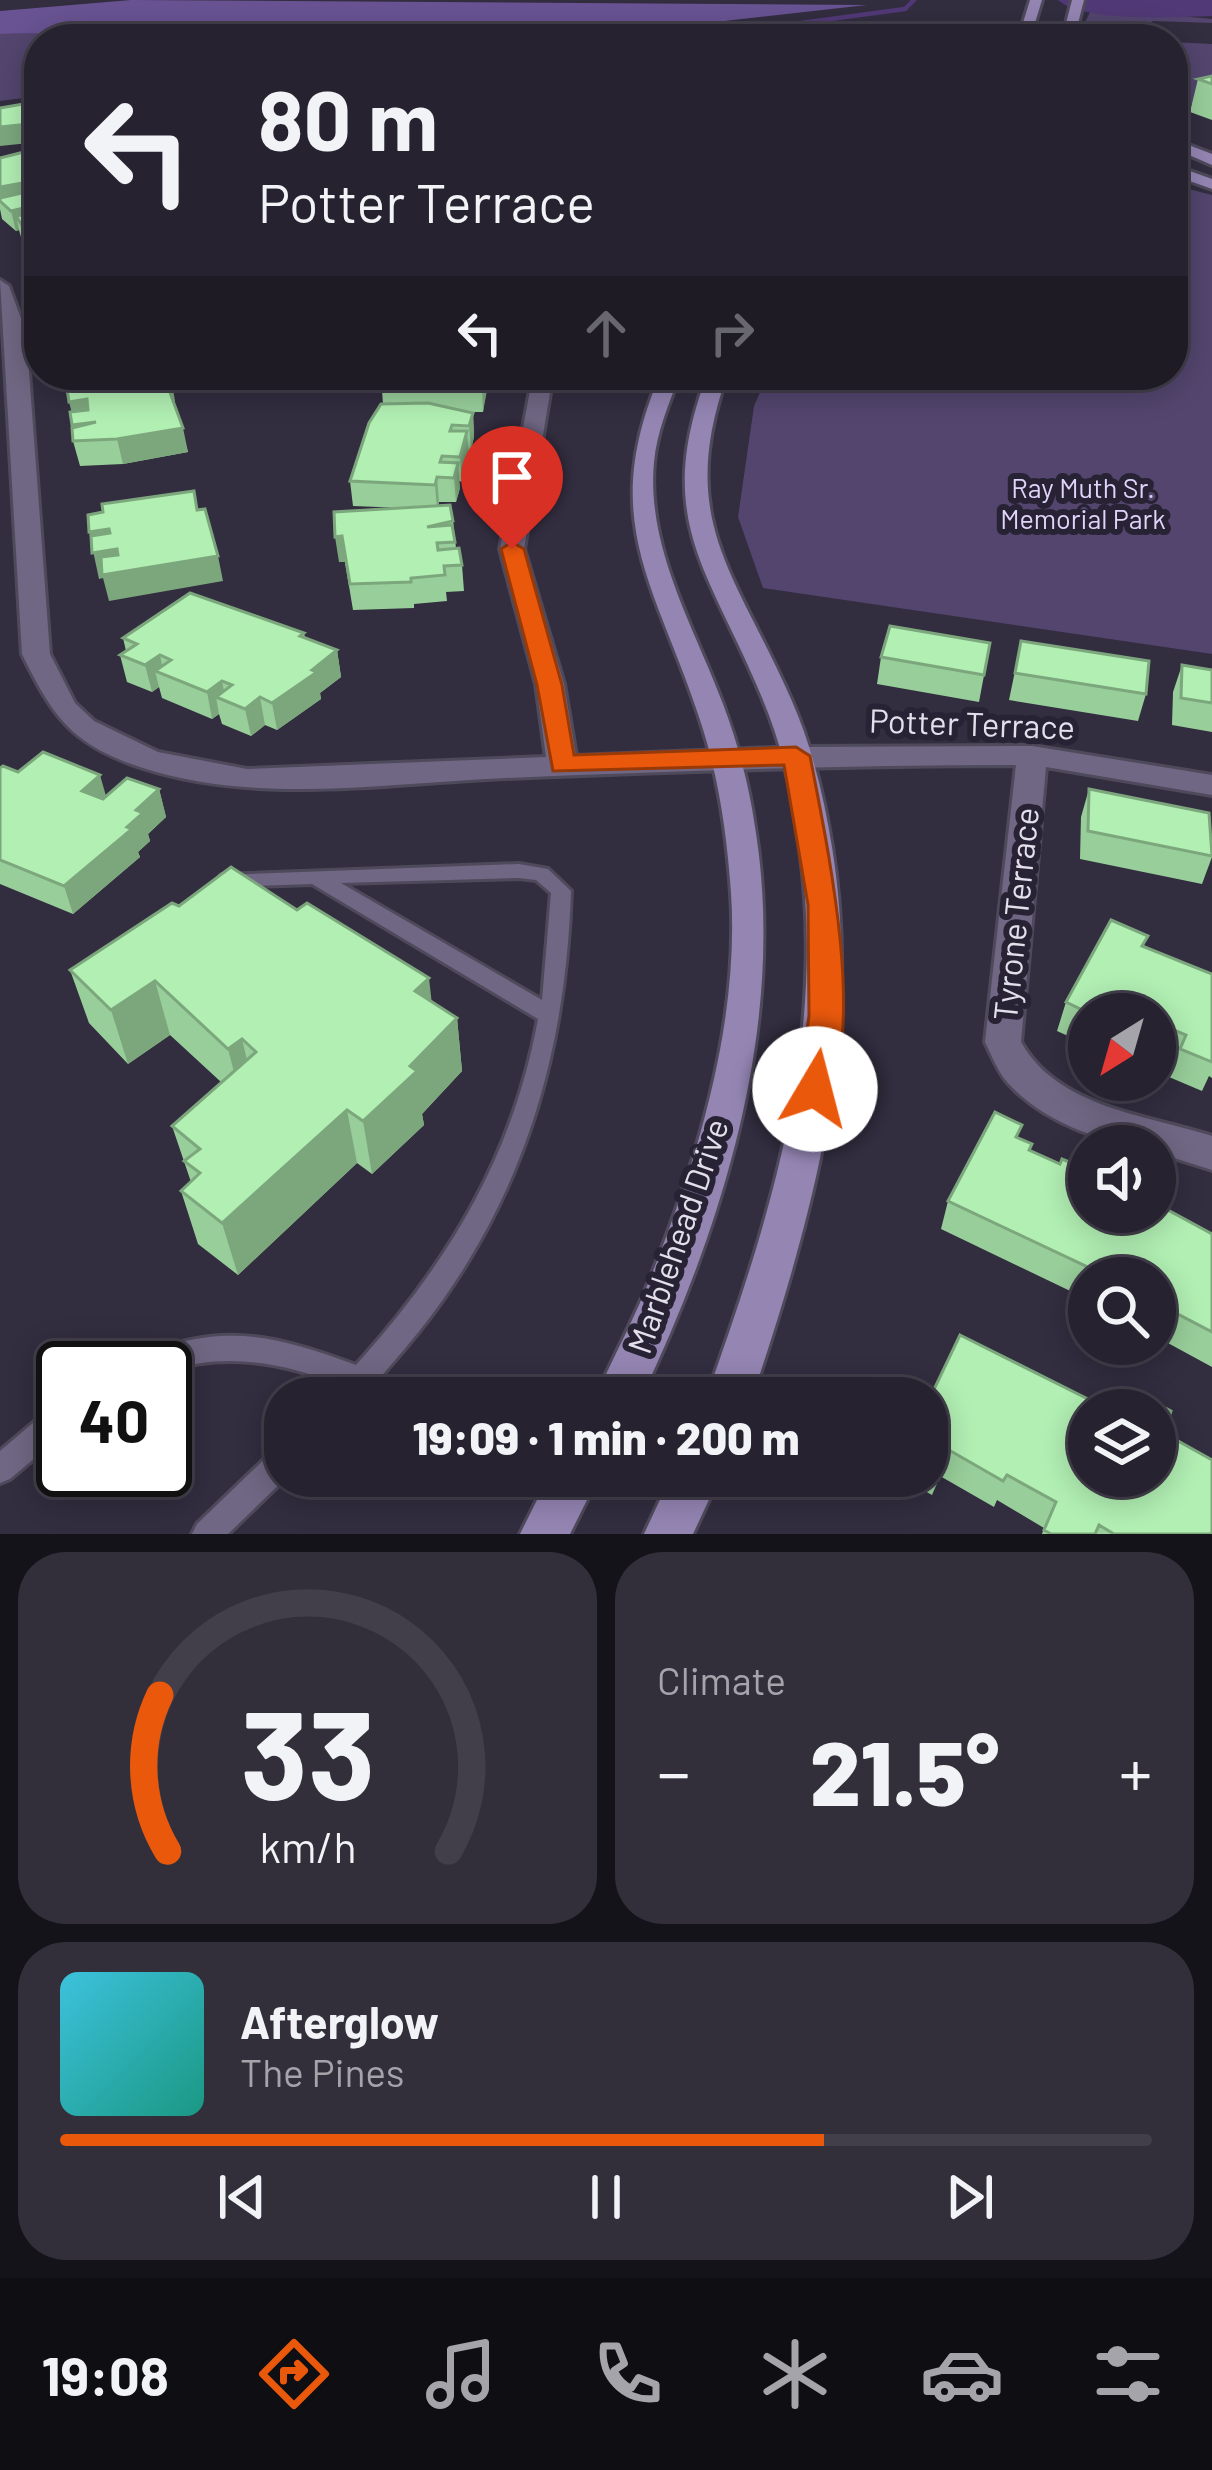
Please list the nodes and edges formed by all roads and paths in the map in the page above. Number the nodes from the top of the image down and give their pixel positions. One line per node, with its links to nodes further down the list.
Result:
1 (0, 286): 2 (street, Potter Terrace)
2 (24, 324)
3 (30, 390): 10 (street, Potter Terrace)
4 (540, 390): 10 (street)
5 (664, 390): 9 (street, Marblehead Drive)
6 (712, 390): 8 (street)
7 (1032, 755): 8 (street, Potter Terrace); 11 (street, Potter Terrace); 15 (street, Tyrone Terrace)
8 (796, 756): 9 (street, Potter Terrace); 20 (street)
9 (727, 758): 10 (street, Potter Terrace); 19 (street, Marblehead Drive)
10 (562, 764)
11 (1212, 785)
12 (316, 878): 13 (lane); 14 (lane); 14 (lane)
13 (218, 880)
14 (551, 1016): 18 (lane)
15 (1212, 1153)
16 (192, 1350): 17 (lane)
17 (331, 1377)
18 (361, 1377)
19 (627, 1377)
20 (736, 1377)
21 (36, 1439): 22 (lane)
22 (0, 1469)
23 (264, 1479): 26 (lane)
24 (564, 1497): 27 (street)
25 (686, 1497): 28 (street)
26 (207, 1534)
27 (544, 1534)
28 (668, 1534)

